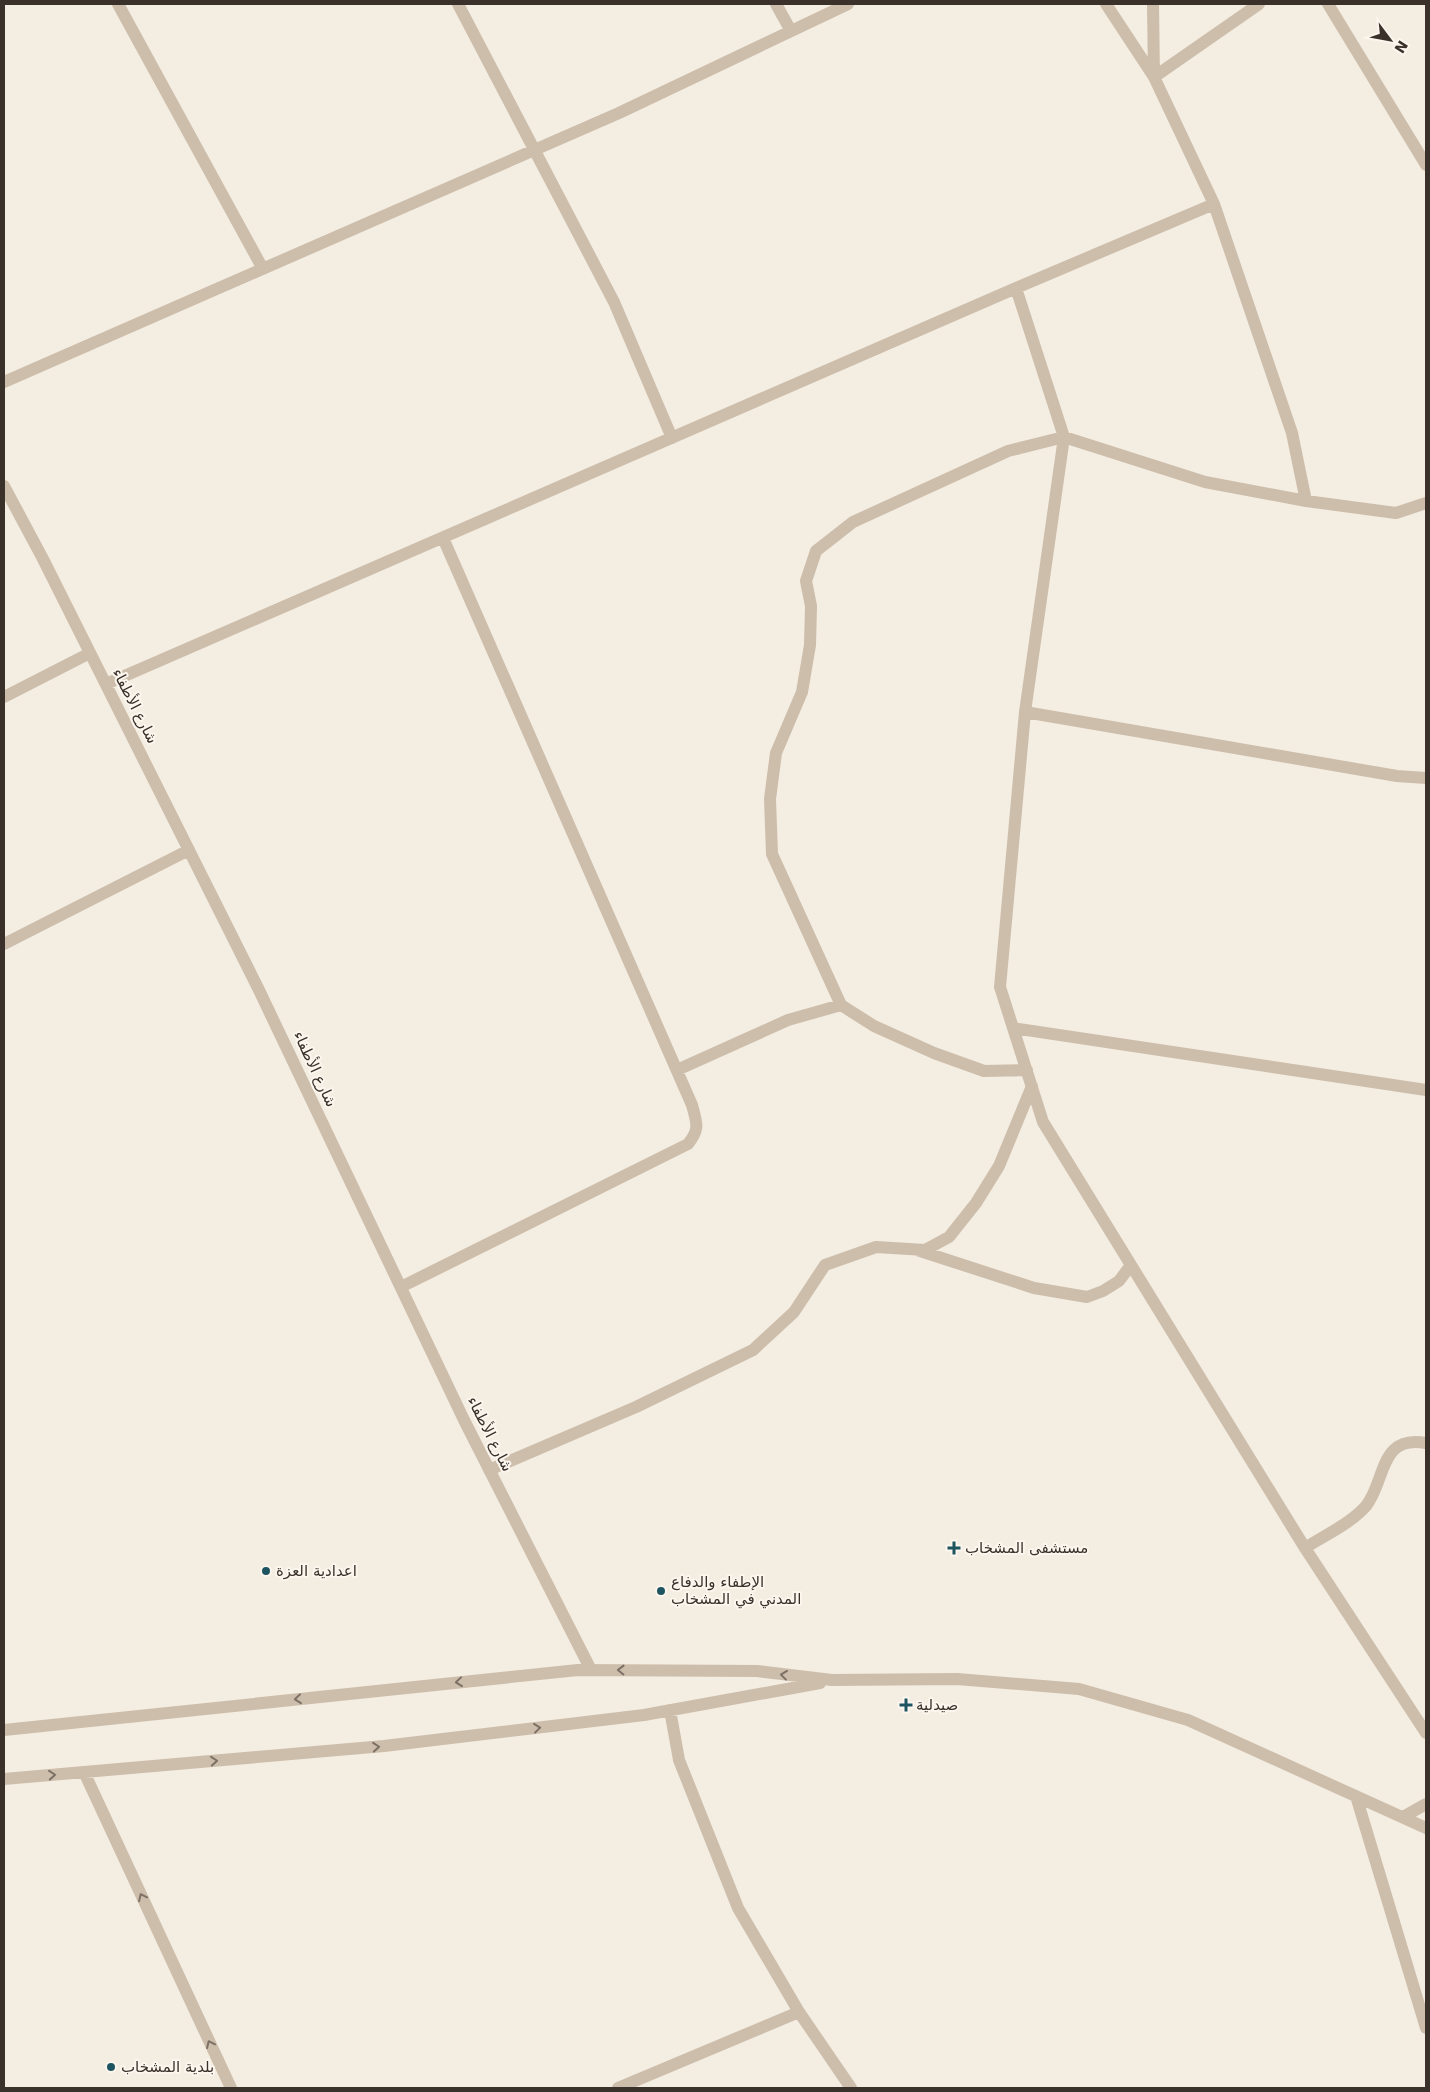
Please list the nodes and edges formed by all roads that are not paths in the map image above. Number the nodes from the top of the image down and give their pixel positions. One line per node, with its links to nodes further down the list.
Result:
1 (118, 4): 14 (street)
2 (458, 4): 11 (street)
3 (776, 4): 9 (street)
4 (848, 4): 9 (street)
5 (1106, 4): 10 (street)
6 (1153, 4): 10 (street)
7 (1259, 4): 10 (street)
8 (1328, 4): 12 (street)
9 (791, 31): 11 (street)
10 (1154, 77): 13 (street)
11 (535, 150): 14 (street); 18 (street)
12 (1426, 165)
13 (1214, 204): 15 (street); 20 (street)
14 (263, 268): 16 (street)
15 (1016, 288): 17 (street); 18 (street)
16 (4, 382)
17 (1064, 437): 20 (street); 26 (street); 30 (street)
18 (672, 438): 22 (street)
19 (4, 486): 23 (street, شارع الأطفاء)
20 (1306, 501): 21 (street)
21 (1426, 503)
22 (443, 538): 24 (street); 32 (street)
23 (90, 653): 24 (street, شارع الأطفاء); 25 (street)
24 (106, 684): 28 (street, شارع الأطفاء)
25 (4, 697)
26 (1026, 712): 27 (street); 31 (street)
27 (1426, 778)
28 (189, 850): 29 (street); 38 (street, شارع الأطفاء)
29 (4, 944)
30 (841, 1004): 32 (street); 33 (street)
31 (1013, 1028): 33 (street); 35 (street)
32 (677, 1070): 38 (street)
33 (1027, 1070): 34 (street)
34 (1032, 1086): 36 (street); 37 (street)
35 (1426, 1090)
36 (914, 1249): 37 (street); 40 (street)
37 (1131, 1265): 41 (street)
38 (401, 1287): 40 (street, شارع الأطفاء)
39 (1426, 1443): 41 (street)
40 (489, 1470): 42 (street, شارع الأطفاء)
41 (1305, 1548): 46 (street)
42 (591, 1670): 43 (street, one-way to 42); 45 (street, one-way to 45)
43 (832, 1680): 44 (street); 49 (street)
44 (670, 1710): 47 (street, one-way to 44); 53 (street)
45 (4, 1730)
46 (1426, 1733)
47 (84, 1772): 48 (street, one-way to 47); 55 (street, one-way to 47)
48 (4, 1779)
49 (1356, 1796): 51 (street); 54 (street)
50 (1426, 1804): 51 (street)
51 (1403, 1817): 52 (street)
52 (1426, 1828)
53 (799, 2012): 56 (street); 57 (street)
54 (1426, 2028)
55 (231, 2088)
56 (618, 2088)
57 (851, 2088)

